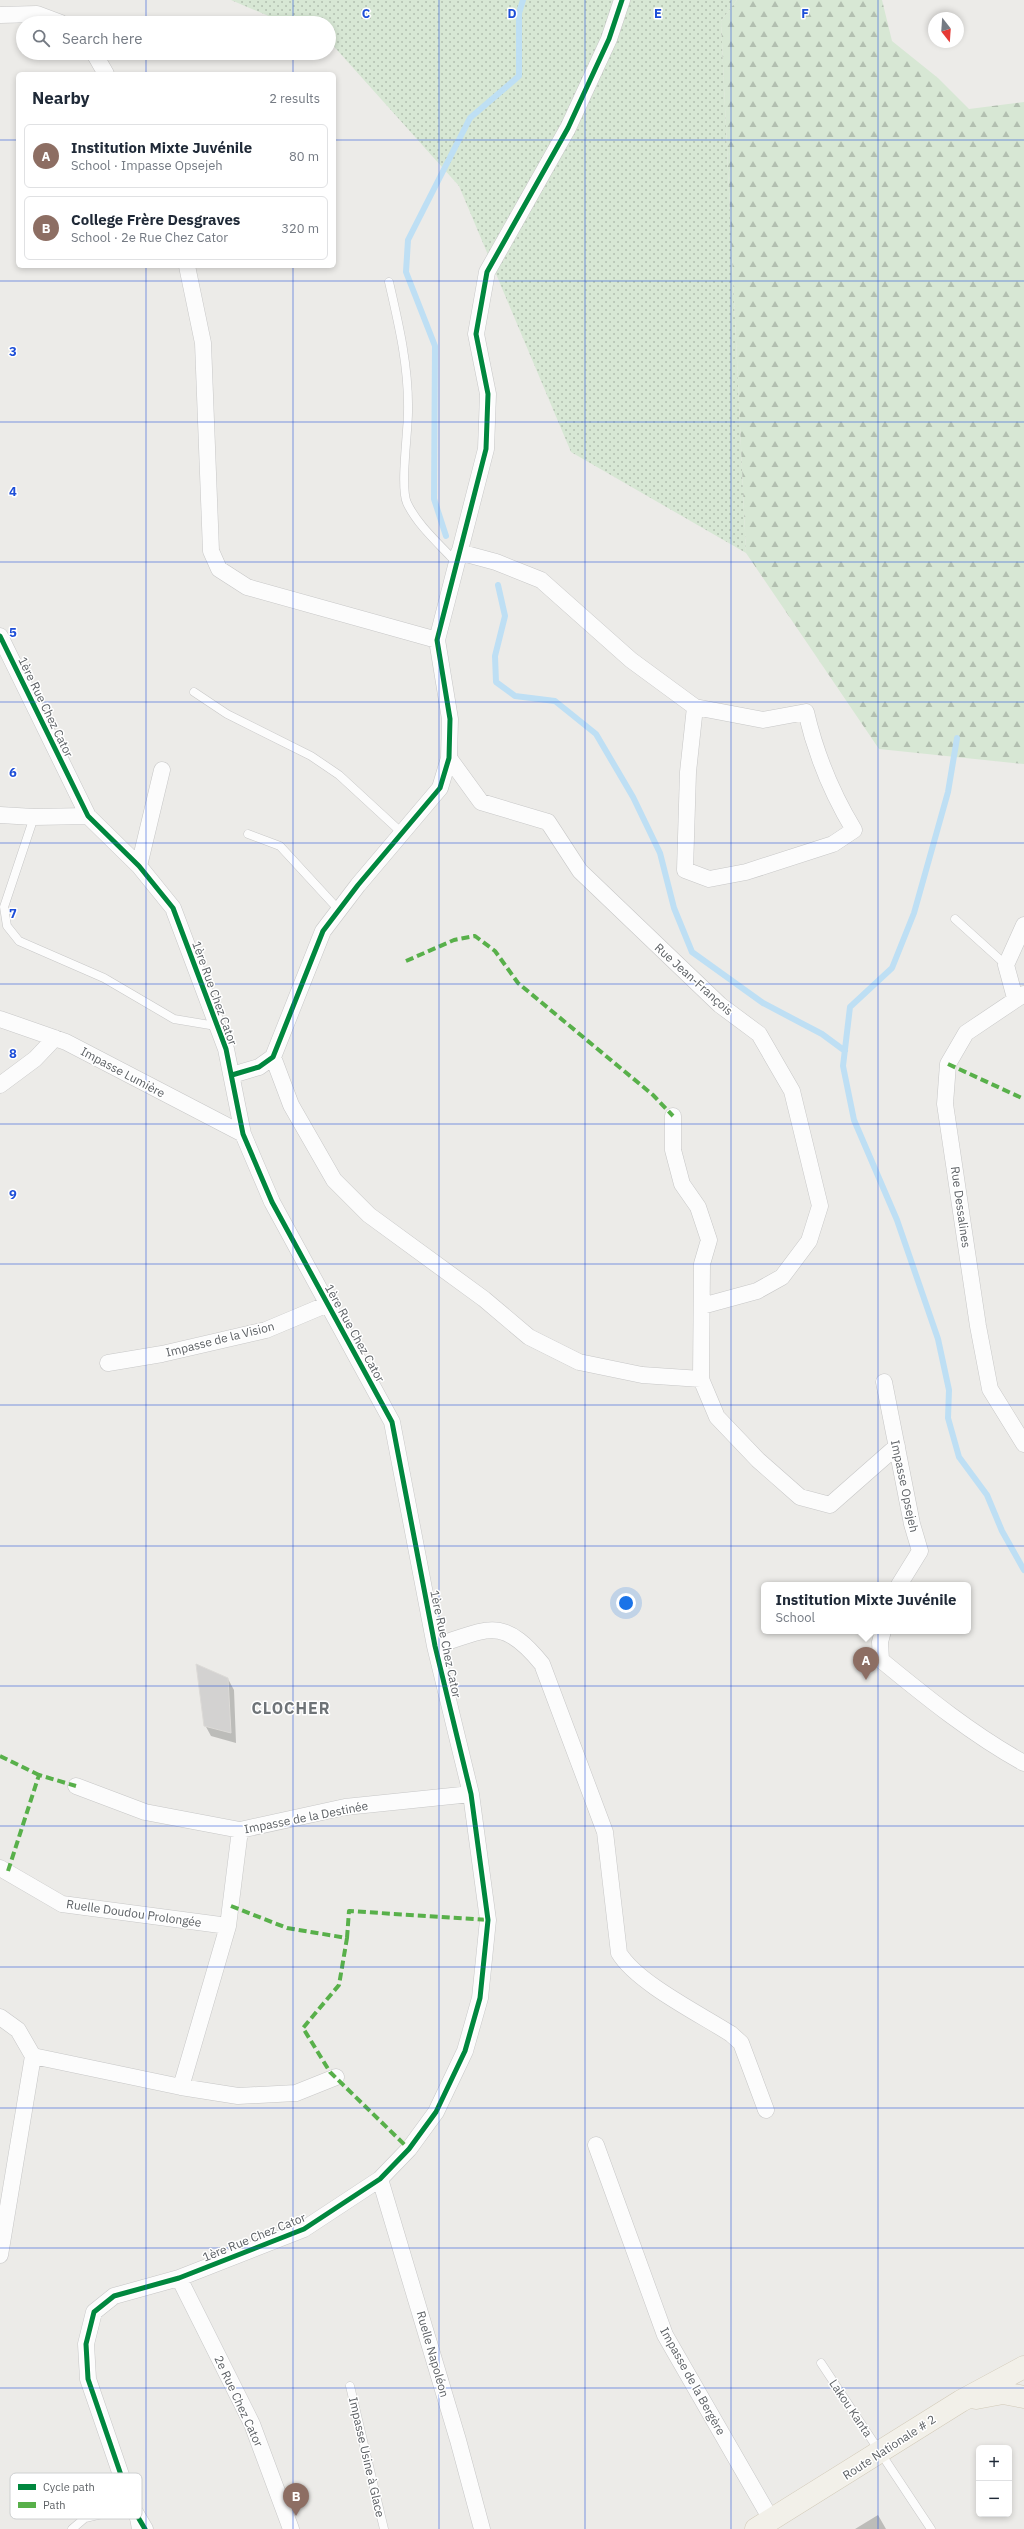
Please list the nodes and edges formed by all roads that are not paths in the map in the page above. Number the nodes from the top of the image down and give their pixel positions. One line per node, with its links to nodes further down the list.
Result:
1 (622, 0): 8 (street)
2 (0, 15): 3 (street)
3 (42, 16)
4 (98, 60): 5 (street)
5 (105, 72)
6 (187, 268): 10 (street)
7 (389, 282): 8 (lane)
8 (459, 552): 10 (street); 12 (street)
9 (0, 636): 16 (street, 1ère Rue Chez Cator)
10 (437, 640): 13 (street)
11 (194, 692): 18 (lane)
12 (695, 707): 12 (street)
13 (449, 758): 18 (street); 35 (street, Rue Jean-François)
14 (162, 770): 20 (street)
15 (0, 815): 17 (street)
16 (88, 816): 17 (street); 20 (street, 1ère Rue Chez Cator)
17 (34, 817): 27 (lane)
18 (402, 833): 21 (street)
19 (248, 834): 21 (lane)
20 (139, 866): 27 (street, 1ère Rue Chez Cator)
21 (338, 910): 29 (street)
22 (955, 919): 24 (lane)
23 (1024, 925): 24 (street)
24 (1006, 965): 25 (street)
25 (1020, 996): 39 (street, Rue Dessalines)
26 (0, 1019): 28 (street, Impasse Lumière)
27 (216, 1026): 30 (street, 1ère Rue Chez Cator)
28 (55, 1038): 31 (street); 33 (street, Impasse Lumière)
29 (273, 1057): 30 (street); 37 (street)
30 (232, 1076): 33 (street, 1ère Rue Chez Cator)
31 (0, 1085)
32 (673, 1116): 35 (street)
33 (243, 1134): 34 (street, 1ère Rue Chez Cator)
34 (328, 1304): 36 (street, Impasse de la Vision); 43 (street, 1ère Rue Chez Cator)
35 (702, 1306): 37 (street)
36 (108, 1363)
37 (701, 1379): 40 (street)
38 (884, 1382): 40 (street, Impasse Opsejeh)
39 (1024, 1444)
40 (897, 1446): 41 (street, Impasse Opsejeh)
41 (901, 1582)
42 (882, 1634): 44 (street)
43 (435, 1646): 46 (street, 1ère Rue Chez Cator); 54 (street)
44 (1024, 1763)
45 (76, 1786): 47 (street, Impasse de la Destinée)
46 (471, 1794): 47 (street, Impasse de la Destinée); 56 (street, 1ère Rue Chez Cator)
47 (240, 1830): 49 (street)
48 (0, 1868): 49 (street, Ruelle Doudou Prolongée)
49 (228, 1926): 53 (street)
50 (0, 2017): 51 (street)
51 (33, 2056): 53 (street); 57 (street)
52 (336, 2077): 53 (street)
53 (181, 2087)
54 (766, 2110)
55 (596, 2145): 69 (street, Impasse de la Bergère)
56 (380, 2179): 58 (street, 1ère Rue Chez Cator); 75 (street, Ruelle Napoléon)
57 (0, 2255)
58 (179, 2278): 65 (street, 1ère Rue Chez Cator); 73 (street, 2e Rue Chez Cator)
59 (821, 2363): 64 (lane, Lakou Kanta)
60 (1024, 2366): 63 (main road, Route Nationale # 2)
61 (350, 2386): 74 (lane, Impasse Usine à Glace)
62 (1024, 2397): 63 (main road)
63 (961, 2401): 64 (main road, Route Nationale # 2)
64 (880, 2452): 69 (main road, Route Nationale # 2); 76 (lane, Lakou Kanta)
65 (120, 2473)
66 (84, 2519): 70 (lane)
67 (134, 2519): 71 (lane)
68 (139, 2519): 72 (street, 1ère Rue Chez Cator)
69 (768, 2526)
70 (72, 2529)
71 (136, 2529)
72 (145, 2529)
73 (291, 2529)
74 (384, 2529)
75 (482, 2529)
76 (931, 2529)

